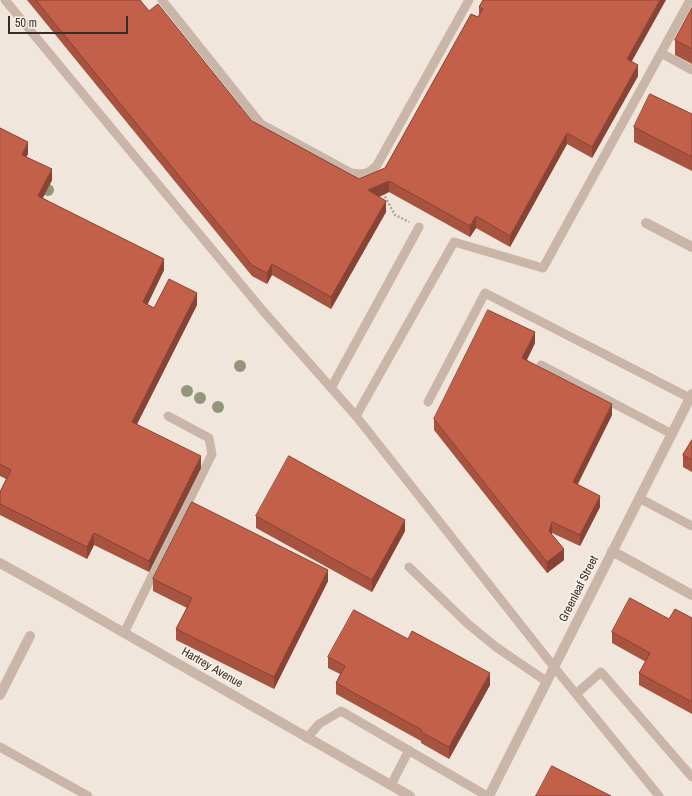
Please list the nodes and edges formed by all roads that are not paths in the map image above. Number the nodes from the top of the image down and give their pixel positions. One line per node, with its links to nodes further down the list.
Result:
1 (5, 0): 12 (lane)
2 (162, 0): 5 (lane)
3 (470, 0): 5 (lane)
4 (690, 0): 6 (lane)
5 (171, 4)
6 (661, 53): 7 (lane); 16 (lane)
7 (692, 70)
8 (646, 223): 10 (street)
9 (419, 228): 12 (lane)
10 (692, 247)
11 (542, 365): 17 (lane)
12 (332, 388): 16 (lane)
13 (691, 396): 14 (lane); 17 (street, Greenleaf Street)
14 (428, 402)
15 (168, 416): 24 (lane)
16 (356, 416): 26 (lane)
17 (672, 434): 18 (street, Greenleaf Street)
18 (639, 498): 19 (lane); 20 (street, Greenleaf Street)
19 (692, 526)
20 (612, 551): 23 (street); 26 (street, Greenleaf Street)
21 (0, 563): 24 (street, Hartrey Avenue)
22 (409, 568): 27 (lane)
23 (692, 596)
24 (124, 633): 30 (street, Hartrey Avenue)
25 (30, 636): 29 (street)
26 (554, 667): 27 (street, Greenleaf Street); 28 (lane)
27 (546, 681): 37 (street, Greenleaf Street)
28 (576, 694): 33 (lane); 38 (lane)
29 (0, 695)
30 (307, 738): 32 (lane); 34 (street, Hartrey Avenue)
31 (0, 747): 35 (lane)
32 (409, 750): 34 (lane); 37 (lane)
33 (692, 777)
34 (391, 785): 36 (street, Hartrey Avenue)
35 (88, 796)
36 (410, 796)
37 (488, 796)
38 (659, 796)

